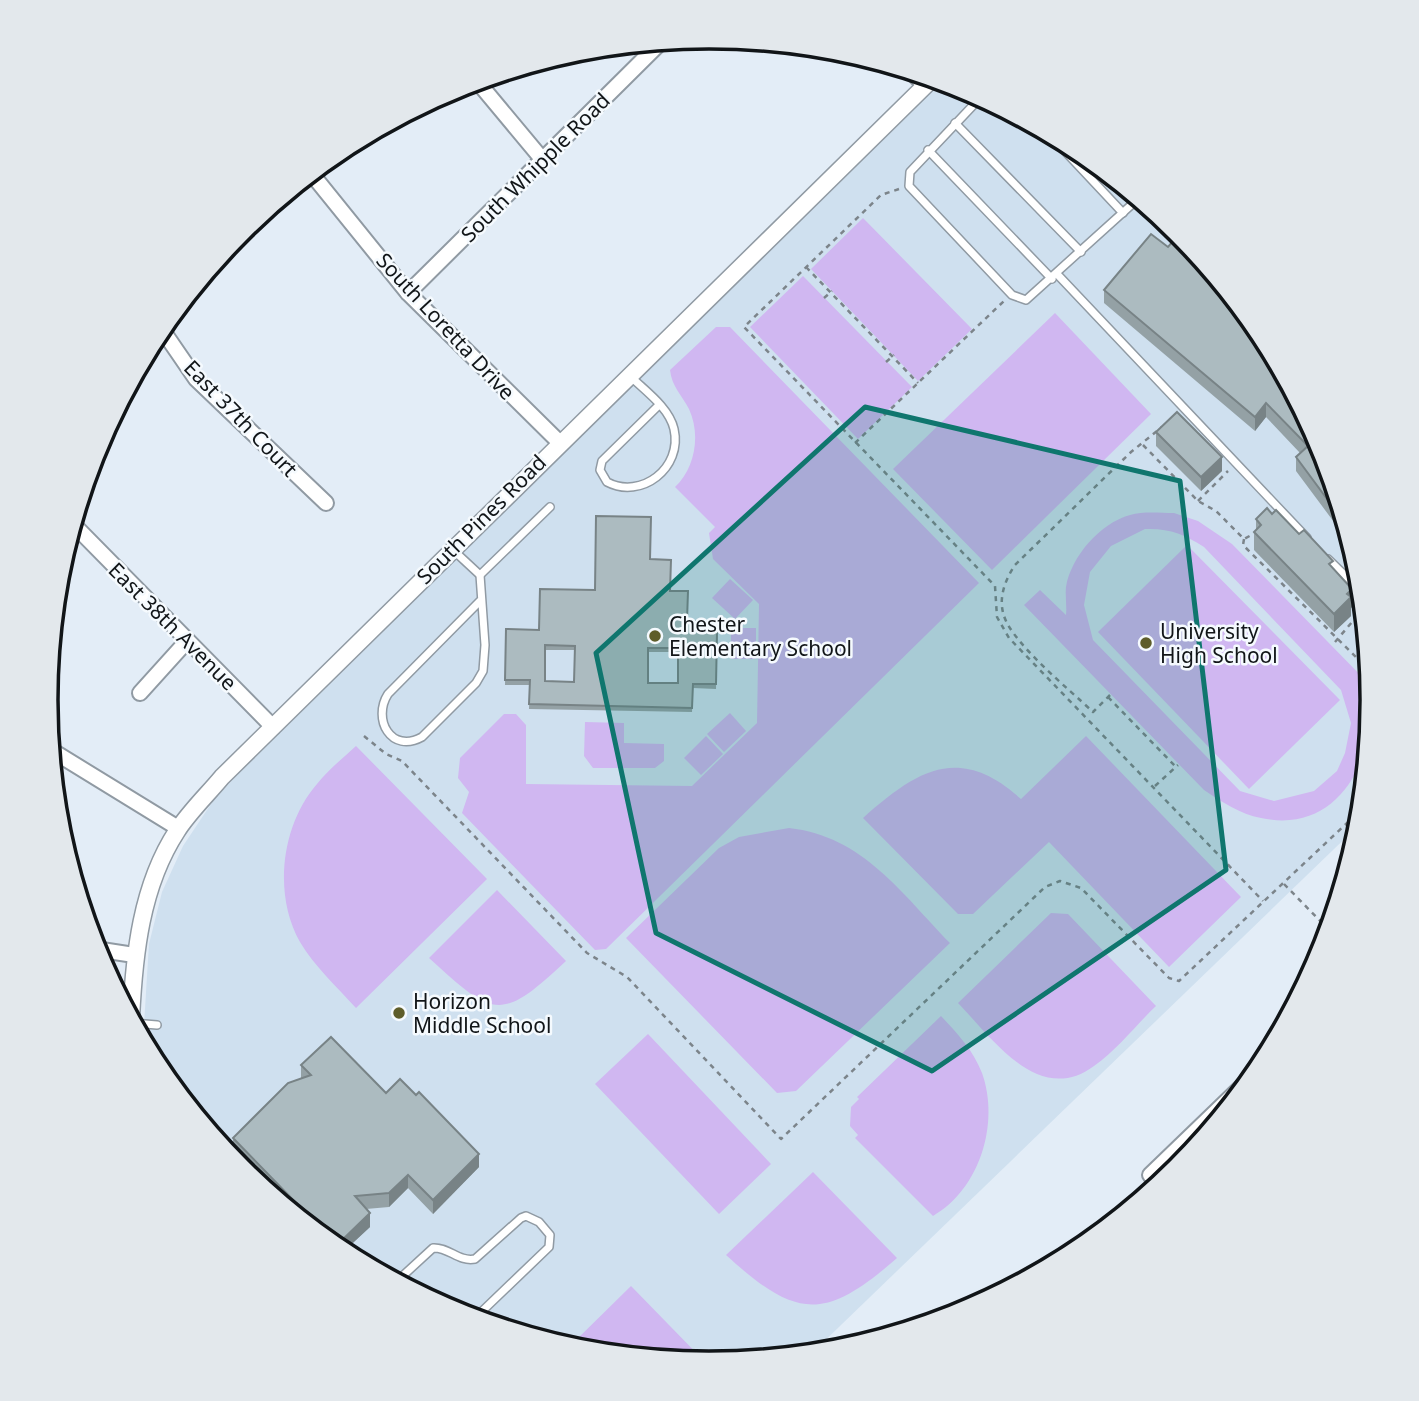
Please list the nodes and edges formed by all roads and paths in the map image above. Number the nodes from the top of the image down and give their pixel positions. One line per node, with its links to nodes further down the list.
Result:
1 (651, 52): 7 (street, South Whipple Road)
2 (925, 86): 23 (street, South Pines Road)
3 (484, 90): 7 (street)
4 (973, 105): 5 (lane)
5 (955, 123): 6 (lane); 13 (lane)
6 (928, 150): 10 (lane); 15 (lane)
7 (542, 159): 17 (street, South Whipple Road)
8 (1075, 162): 12 (lane)
9 (317, 181): 17 (street, South Loretta Drive)
10 (909, 186): 14 (path); 18 (lane)
11 (1132, 205): 12 (lane)
12 (1123, 213): 13 (lane)
13 (1081, 252): 15 (lane)
14 (806, 267): 16 (path); 28 (path)
15 (1055, 277): 18 (lane); 30 (lane)
16 (831, 292): 19 (path); 21 (path)
17 (408, 293): 27 (street, South Loretta Drive)
18 (1012, 295): 24 (path)
19 (824, 298)
20 (168, 338): 32 (street, East 37th Court)
21 (893, 356): 22 (path); 24 (path)
22 (886, 362)
23 (629, 374): 25 (lane); 27 (street, South Pines Road)
24 (918, 383): 28 (path)
25 (659, 405): 25 (lane)
26 (1164, 425): 29 (path)
27 (559, 442): 38 (street, South Pines Road)
28 (855, 443): 55 (path)
29 (1143, 445): 31 (path); 51 (path)
30 (1235, 463): 31 (path); 37 (lane)
31 (1198, 501): 36 (path)
32 (326, 503)
33 (550, 507): 40 (lane)
34 (1265, 524): 36 (path)
35 (80, 531): 45 (street, East 38th Avenue)
36 (1244, 539): 44 (path)
37 (1317, 547)
38 (452, 549): 40 (lane); 48 (street, South Pines Road)
39 (1326, 556): 41 (lane)
40 (480, 575): 42 (lane)
41 (1349, 579)
42 (480, 601): 42 (lane)
43 (1355, 618): 44 (path)
44 (1337, 640): 46 (path)
45 (187, 641): 47 (street); 48 (street, East 38th Avenue)
46 (1360, 662)
47 (140, 693)
48 (273, 727): 53 (street, South Pines Road)
49 (364, 736): 55 (path)
50 (60, 756): 53 (street)
51 (1155, 786)
52 (1349, 821): 54 (path)
53 (177, 831): 58 (street, South Pines Road)
54 (1284, 884): 55 (path); 56 (path)
55 (1264, 902)
56 (1321, 922)
57 (109, 951): 58 (street)
58 (134, 955): 59 (street, South Pines Road)
59 (133, 1003)
60 (143, 1023): 61 (lane)
61 (157, 1025)
62 (1200, 1129): 63 (street)
63 (1150, 1175)
64 (404, 1276): 65 (lane)
65 (483, 1311)

